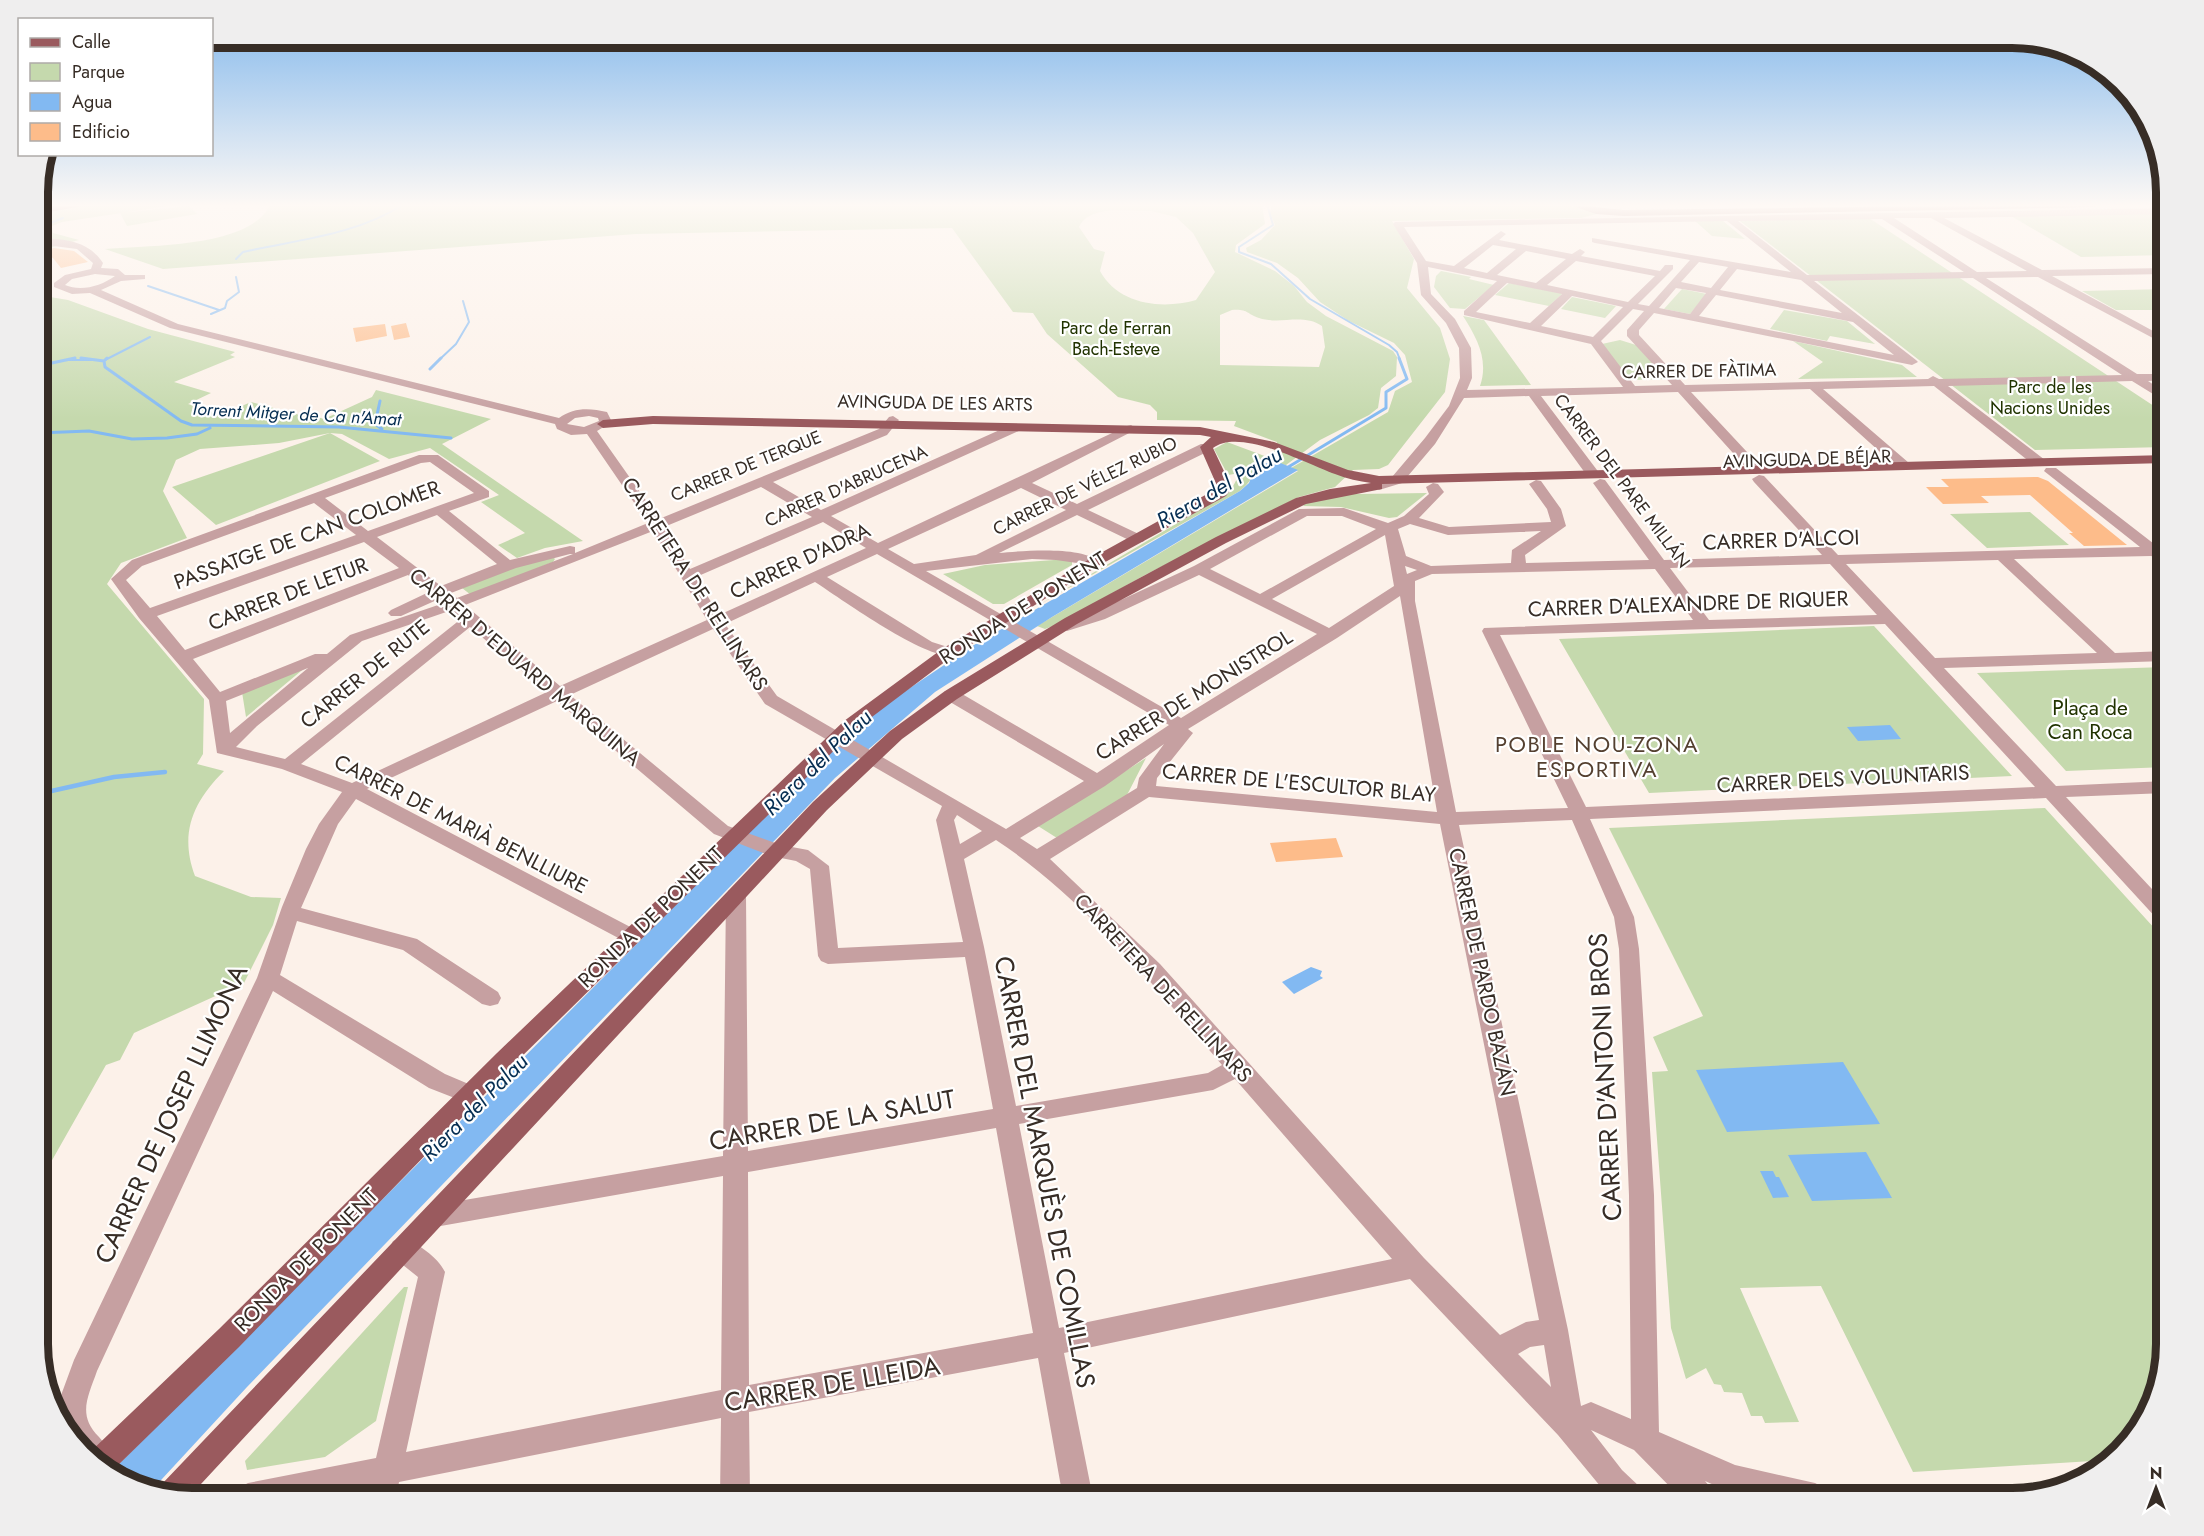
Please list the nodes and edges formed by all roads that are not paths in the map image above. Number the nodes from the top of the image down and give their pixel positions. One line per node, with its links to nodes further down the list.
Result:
1 (75, 276): 21 (street)
2 (1424, 276): 45 (street)
3 (1482, 276): 14 (street)
4 (1552, 276): 20 (street)
5 (1660, 276): 24 (street)
6 (1681, 276): 19 (street)
7 (1726, 276): 22 (street)
8 (1793, 276): 16 (street)
9 (1802, 276): 16 (street)
10 (1904, 276): 16 (street)
11 (1978, 276): 38 (street)
12 (2046, 276): 30 (street)
13 (141, 277): 15 (street)
14 (1488, 277): 17 (street)
15 (119, 278): 18 (street)
16 (1805, 278): 28 (street)
17 (1505, 280): 20 (street); 29 (street)
18 (108, 284): 21 (street); 46 (street)
19 (1674, 284): 22 (street); 25 (street)
20 (1538, 287): 23 (street)
21 (89, 289): 46 (street)
22 (1713, 291): 26 (street); 27 (street)
23 (1569, 293): 24 (street); 29 (street)
24 (1633, 306): 25 (street); 34 (street)
25 (1650, 310): 27 (street); 35 (street)
26 (1767, 312): 28 (street); 32 (street)
27 (1692, 318): 32 (street)
28 (1857, 319): 36 (street)
29 (1533, 328): 34 (street)
30 (2142, 328): 31 (street); 33 (street)
31 (2156, 328)
32 (1754, 331): 36 (street)
33 (2156, 335)
34 (1597, 341): 35 (street); 42 (street)
35 (1641, 345): 41 (street)
36 (1912, 362): 39 (street)
37 (2156, 377): 38 (street, CARRER DE FÀTIMA)
38 (2134, 378): 39 (street, CARRER DE FÀTIMA); 44 (street)
39 (1938, 383): 40 (street, CARRER DE FÀTIMA); 56 (street)
40 (1813, 386): 41 (street, CARRER DE FÀTIMA); 55 (street)
41 (1681, 389): 42 (street, CARRER DE FÀTIMA); 59 (street)
42 (1632, 390): 43 (street, CARRER DE FÀTIMA)
43 (1532, 392): 45 (street, CARRER DE FÀTIMA); 61 (street, CARRER DEL PARE MILLÁN)
44 (2156, 392)
45 (1462, 394): 62 (street)
46 (566, 418): 47 (street); 51 (street)
47 (603, 419): 48 (main road, AVINGUDA DE LES ARTS); 51 (street)
48 (892, 422): 49 (main road, AVINGUDA DE LES ARTS); 53 (main road, AVINGUDA DE LES ARTS); 63 (street, CARRER DE TERQUE)
49 (1017, 427): 50 (main road, AVINGUDA DE LES ARTS); 71 (street, CARRER D'ABRUCENA)
50 (1131, 429): 52 (main road, AVINGUDA DE LES ARTS); 64 (street, CARRER D'ADRA)
51 (590, 430): 73 (street, CARRETERA DE RELLINARS)
52 (1214, 441): 53 (main road); 69 (street, CARRER DE VÉLEZ RUBIO); 77 (main road, RONDA DE PONENT)
53 (1269, 448): 58 (main road)
54 (2156, 460): 56 (main road, AVINGUDA DE BÉJAR)
55 (1904, 466): 56 (main road, AVINGUDA DE BÉJAR); 59 (main road, AVINGUDA DE BÉJAR)
56 (2045, 467): 57 (main road, AVINGUDA DE BÉJAR); 59 (main road, AVINGUDA DE BÉJAR); 79 (street)
57 (2156, 468)
58 (1334, 473): 62 (main road, AVINGUDA DE BÉJAR); 66 (main road, AVINGUDA DE BÉJAR)
59 (1757, 474): 61 (main road, AVINGUDA DE BÉJAR); 85 (street)
60 (1510, 477): 61 (main road, AVINGUDA DE BÉJAR); 62 (main road, AVINGUDA DE BÉJAR); 67 (main road, AVINGUDA DE BÉJAR)
61 (1596, 479): 65 (main road, AVINGUDA DE BÉJAR); 87 (street, CARRER DEL PARE MILLÁN)
62 (1397, 480): 66 (street, RONDA DE PONENT)
63 (763, 482): 71 (street); 73 (street, CARRER DE TERQUE)
64 (1021, 483): 69 (street); 78 (street, CARRER D'ADRA)
65 (1536, 484): 67 (main road, AVINGUDA DE BÉJAR); 74 (street)
66 (1379, 486): 67 (main road, AVINGUDA DE BÉJAR); 106 (main road, RONDA DE PONENT)
67 (1440, 488): 72 (street)
68 (315, 497): 70 (street, PASSATGE DE CAN COLOMER); 76 (street, CARRER D'EDUARD MARQUINA); 100 (street)
69 (1077, 508): 77 (street); 83 (street, CARRER DE VÉLEZ RUBIO)
70 (440, 511): 76 (street, PASSATGE DE CAN COLOMER); 88 (street)
71 (821, 514): 78 (street); 94 (street, CARRER D'ABRUCENA)
72 (1409, 519): 74 (street); 75 (street)
73 (656, 523): 82 (street, CARRER DE TERQUE); 94 (street, CARRETERA DE RELLINARS)
74 (1558, 526): 90 (street)
75 (1391, 529): 84 (street, CARRER DE PARDO BAZÁN); 91 (street, RONDA DE PONENT); 98 (street)
76 (368, 535): 92 (street, CARRER D'EDUARD MARQUINA); 100 (street, PASSATGE DE CAN COLOMER)
77 (1138, 539): 86 (main road, RONDA DE PONENT)
78 (879, 548): 89 (street); 95 (street, CARRER D'ADRA)
79 (2156, 549)
80 (2156, 554): 81 (street, CARRER D'ALCOI)
81 (2001, 555): 85 (street, CARRER D'ALCOI); 113 (street)
82 (554, 559): 88 (street, CARRER DE TERQUE); 99 (street, CARRER DE TERQUE)
83 (981, 559): 86 (street); 89 (street)
84 (1399, 559): 93 (street, CARRER D'ALCOI); 96 (street, CARRER DE PARDO BAZÁN)
85 (1835, 559): 87 (street, CARRER D'ALCOI); 102 (street)
86 (1093, 563): 103 (main road, RONDA DE PONENT)
87 (1661, 565): 90 (street, CARRER D'ALCOI); 105 (street, CARRER DEL PARE MILLÁN)
88 (509, 567): 97 (street, CARRER DE TERQUE)
89 (915, 568): 103 (street)
90 (1519, 568): 93 (street, CARRER D'ALCOI)
91 (1198, 569): 98 (street); 106 (street, RONDA DE PONENT)
92 (408, 570): 97 (street, CARRER D'EDUARD MARQUINA); 112 (street, CARRER DE LETUR)
93 (1430, 570): 96 (street)
94 (688, 575): 104 (street, CARRETERA DE RELLINARS)
95 (815, 576): 104 (street, CARRER D'ADRA); 110 (street)
96 (1404, 591): 108 (street, CARRER DE MONISTROL); 124 (street, CARRER DE MONISTROL); 128 (street, CARRER DE PARDO BAZÁN)
97 (438, 593): 99 (street, CARRER D'EDUARD MARQUINA); 117 (street, CARRER DE TERQUE)
98 (1260, 600): 108 (street)
99 (455, 604): 101 (street, CARRER D'EDUARD MARQUINA); 119 (street, CARRER DE TERQUE)
100 (145, 615): 112 (street)
101 (470, 619): 115 (street, CARRER D'EDUARD MARQUINA); 120 (street, CARRER DE RUTE)
102 (1888, 619): 105 (street, CARRER D'ALEXANDRE DE RIQUER); 114 (street)
103 (1002, 620): 109 (street); 110 (main road, RONDA DE PONENT)
104 (716, 623): 115 (street, CARRER D'ADRA); 126 (street, CARRETERA DE RELLINARS)
105 (1703, 623): 107 (street, CARRER D'ALEXANDRE DE RIQUER)
106 (1067, 626): 109 (main road, RONDA DE PONENT)
107 (1490, 631): 127 (street, CARRER D'ANTONI BROS)
108 (1331, 635): 118 (street, CARRER DE MONISTROL)
109 (1039, 642): 116 (main road, RONDA DE PONENT); 118 (street)
110 (948, 652): 130 (main road, RONDA DE PONENT)
111 (2156, 656): 113 (street)
112 (183, 657): 117 (street)
113 (2111, 658): 114 (street)
114 (1932, 663): 125 (street)
115 (559, 693): 123 (street, CARRER D'ADRA); 130 (street, CARRER D'EDUARD MARQUINA)
116 (951, 695): 121 (street); 131 (main road, RONDA DE PONENT)
117 (217, 699): 119 (street)
118 (1181, 725): 121 (street, CARRER DE MONISTROL)
119 (223, 749): 120 (street, CARRER DE MARIÀ BENLLIURE)
120 (288, 765): 123 (street, CARRER DE MARIÀ BENLLIURE)
121 (1099, 782): 129 (street, CARRER DE MONISTROL)
122 (2156, 788): 125 (street, CARRER DELS VOLUNTARIS)
123 (354, 790): 136 (street, CARRER DE JOSEP LLIMONA); 137 (street, CARRER DE MARIÀ BENLLIURE)
124 (1146, 791): 128 (street, CARRER DE L'ESCULTOR BLAY); 133 (street)
125 (2053, 792): 127 (street, CARRER DELS VOLUNTARIS); 135 (street)
126 (952, 804): 129 (street, CARRETERA DE RELLINARS); 132 (street, CARRER DEL MARQUÈS DE COMILLAS)
127 (1581, 814): 128 (street, CARRER DELS VOLUNTARIS); 154 (street, CARRER D'ANTONI BROS)
128 (1449, 819): 148 (street, CARRER DE PARDO BAZÁN)
129 (1001, 834): 132 (street); 133 (street, CARRETERA DE RELLINARS)
130 (734, 836): 131 (street, CARRER D'EDUARD MARQUINA); 137 (main road, RONDA DE PONENT)
131 (778, 851): 134 (main road, RONDA DE PONENT); 138 (street, CARRER D'EDUARD MARQUINA)
132 (953, 857): 138 (street, CARRER DEL MARQUÈS DE COMILLAS)
133 (1037, 858): 141 (street, CARRETERA DE RELLINARS)
134 (736, 895): 144 (street); 145 (main road, RONDA DE PONENT)
135 (2156, 905)
136 (291, 912): 139 (street, CARRER DE JOSEP LLIMONA); 140 (street)
137 (631, 936): 142 (main road, RONDA DE PONENT)
138 (974, 947): 143 (street, CARRER DEL MARQUÈS DE COMILLAS)
139 (268, 978): 142 (street); 153 (street, CARRER DE JOSEP LLIMONA)
140 (490, 998)
141 (1236, 1068): 143 (street, CARRER DE LA SALUT); 147 (street, CARRETERA DE RELLINARS)
142 (470, 1095): 155 (main road, RONDA DE PONENT)
143 (1006, 1118): 144 (street, CARRER DE LA SALUT); 149 (street, CARRER DEL MARQUÈS DE COMILLAS)
144 (736, 1165): 145 (street, CARRER DE LA SALUT); 151 (street)
145 (435, 1216): 146 (main road, RONDA DE PONENT)
146 (402, 1249): 156 (street); 157 (main road, RONDA DE PONENT)
147 (1415, 1266): 149 (street, CARRER DE LLEIDA); 150 (street, CARRETERA DE RELLINARS)
148 (1555, 1330): 150 (street); 152 (street, CARRER DE PARDO BAZÁN)
149 (1049, 1344): 151 (street, CARRER DE LLEIDA); 160 (street, CARRER DEL MARQUÈS DE COMILLAS)
150 (1497, 1351): 152 (street, CARRETERA DE RELLINARS)
151 (735, 1401): 156 (street, CARRER DE LLEIDA); 159 (street)
152 (1579, 1421): 154 (street); 161 (street, CARRETERA DE RELLINARS)
153 (71, 1422)
154 (1645, 1442): 162 (street); 163 (street)
155 (104, 1458)
156 (384, 1485): 158 (street, CARRER DE LLEIDA)
157 (178, 1487)
158 (353, 1488)
159 (735, 1488)
160 (1076, 1488)
161 (1616, 1488)
162 (1691, 1488)
163 (1772, 1488)

